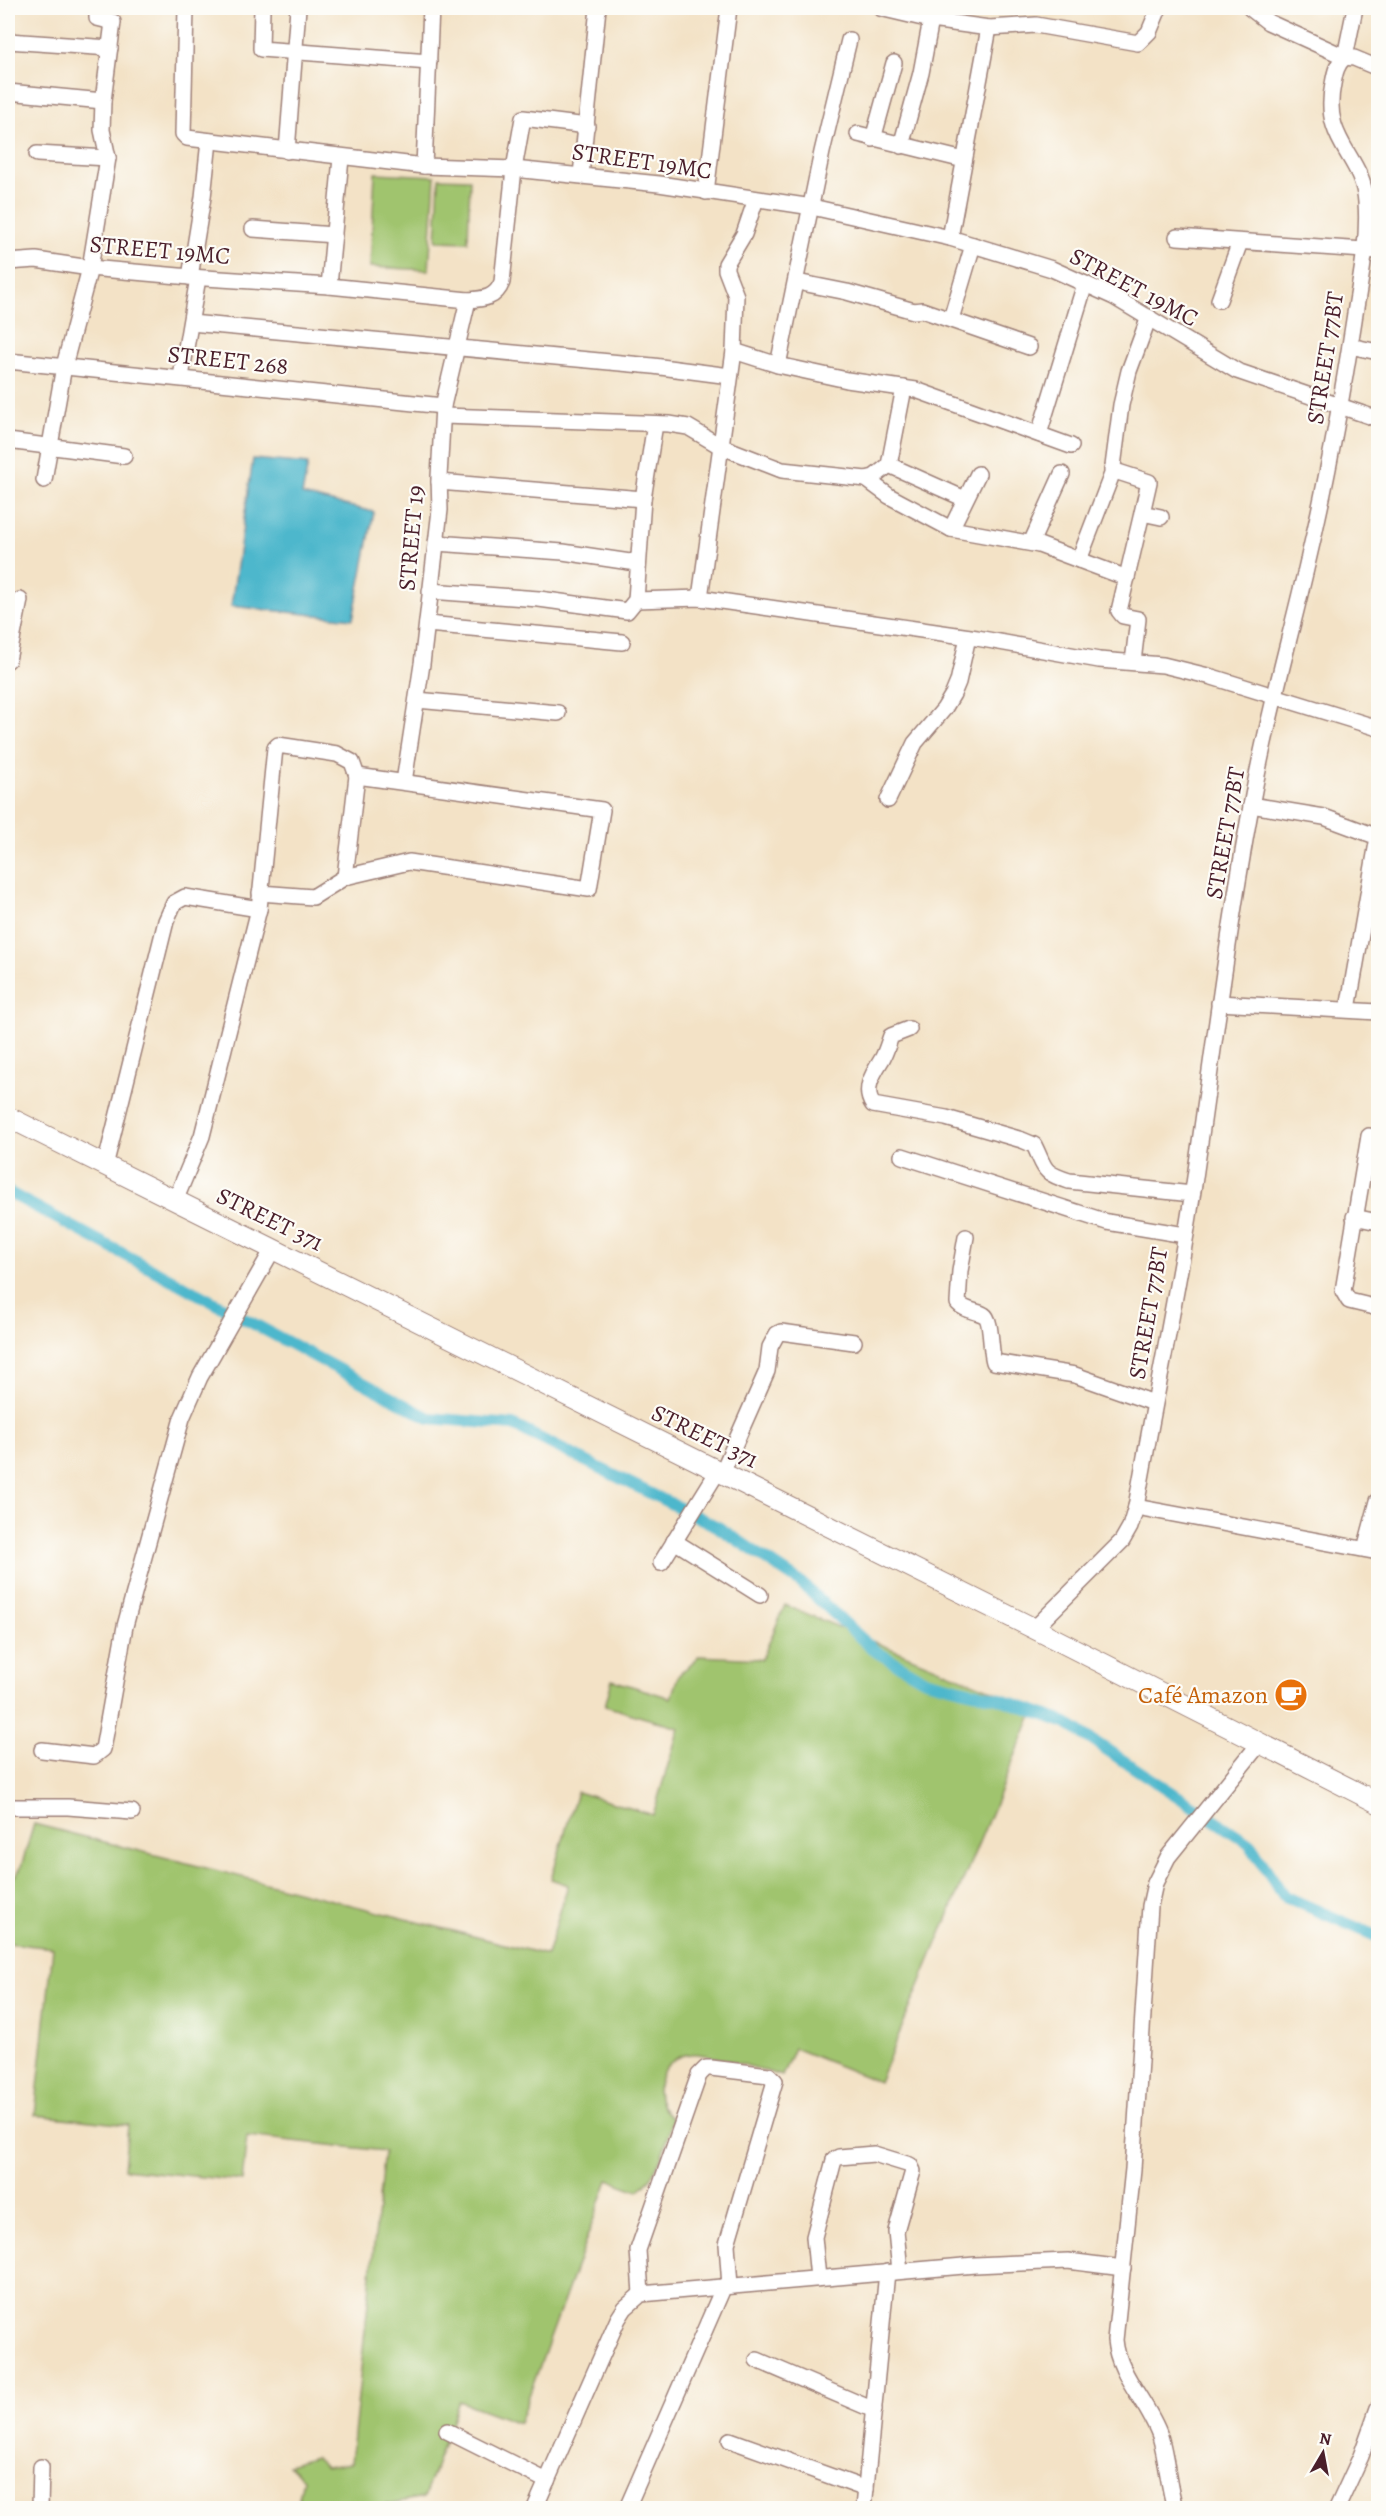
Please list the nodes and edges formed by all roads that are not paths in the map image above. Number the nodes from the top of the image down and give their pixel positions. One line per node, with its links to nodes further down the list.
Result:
1 (97, 8): 16 (street)
2 (186, 8): 25 (street)
3 (262, 8): 17 (street)
4 (298, 8): 17 (street)
5 (431, 8): 19 (street)
6 (598, 8): 24 (street)
7 (729, 8): 35 (street)
8 (880, 8): 12 (street)
9 (1159, 8): 13 (street)
10 (1250, 8): 18 (street)
11 (1355, 8): 18 (street, STREET 77BT)
12 (931, 20): 13 (street); 26 (street)
13 (989, 28): 31 (street)
14 (849, 40): 37 (street)
15 (8, 42): 16 (street)
16 (110, 48): 23 (street)
17 (294, 51): 19 (street); 27 (street)
18 (1344, 57): 21 (street); 44 (street, STREET 77BT)
19 (429, 62): 32 (street)
20 (894, 63): 26 (street)
21 (1378, 68)
22 (8, 92): 23 (street)
23 (103, 101): 29 (street)
24 (587, 126): 33 (street); 34 (street)
25 (209, 141): 27 (street); 47 (street)
26 (900, 146): 31 (street)
27 (287, 151): 30 (street)
28 (37, 154): 29 (street)
29 (108, 158): 46 (street)
30 (342, 158): 32 (street); 39 (street)
31 (964, 160): 41 (street)
32 (424, 166): 33 (street)
33 (514, 168): 34 (street, STREET 19MC); 51 (street, STREET 19MC)
34 (581, 175): 35 (street, STREET 19MC)
35 (706, 192): 36 (street, STREET 19MC)
36 (756, 200): 37 (street, STREET 19MC); 59 (street)
37 (812, 207): 41 (street, STREET 19MC); 48 (street)
38 (253, 229): 39 (street)
39 (334, 235): 50 (street)
40 (1177, 237): 42 (street)
41 (950, 238): 43 (street, STREET 19MC)
42 (1240, 242): 44 (street); 52 (street)
43 (973, 245): 49 (street, STREET 19MC); 54 (street)
44 (1372, 250): 57 (street, STREET 77BT)
45 (8, 262): 46 (street, STREET 19MC)
46 (90, 268): 47 (street, STREET 19MC); 63 (street)
47 (194, 277): 50 (street, STREET 19MC); 55 (street)
48 (797, 282): 54 (street); 62 (street)
49 (1085, 284): 53 (street, STREET 19MC); 71 (street)
50 (329, 286): 51 (street, STREET 19MC)
51 (468, 300): 58 (street, STREET 19)
52 (1219, 300)
53 (1149, 316): 67 (street, STREET 19MC); 78 (street)
54 (951, 319): 56 (street)
55 (191, 323): 58 (street); 65 (street)
56 (1029, 346)
57 (1350, 346): 60 (street); 67 (street, STREET 77BT)
58 (457, 348): 64 (street); 68 (street, STREET 19)
59 (734, 351): 62 (street); 64 (street)
60 (1378, 352)
61 (8, 361): 63 (street, STREET 268)
62 (778, 364): 66 (street)
63 (64, 366): 65 (street, STREET 268); 75 (street)
64 (730, 376): 73 (street)
65 (181, 377): 68 (street, STREET 268)
66 (904, 388): 71 (street); 77 (street)
67 (1341, 408): 69 (street, STREET 19MC); 103 (street, STREET 77BT)
68 (443, 411): 70 (street, STREET 268); 83 (street, STREET 19)
69 (1378, 419)
70 (655, 424): 73 (street, STREET 268); 84 (street)
71 (1039, 434): 74 (street)
72 (8, 441): 75 (street)
73 (720, 446): 81 (street, STREET 268); 95 (street)
74 (1071, 446)
75 (50, 448): 76 (street); 82 (street)
76 (124, 456)
77 (889, 465): 81 (street); 85 (street)
78 (1112, 470): 86 (street); 92 (street)
79 (978, 474): 85 (street)
80 (1062, 474): 90 (street)
81 (866, 479): 88 (street)
82 (44, 480)
83 (439, 482): 84 (street); 89 (street, STREET 19)
84 (643, 499): 91 (street)
85 (965, 499): 88 (street)
86 (1142, 513): 87 (street); 93 (street)
87 (1161, 517)
88 (951, 529): 90 (street)
89 (436, 543): 91 (street); 94 (street, STREET 19)
90 (1031, 543): 92 (street)
91 (638, 560): 97 (street)
92 (1079, 560): 93 (street)
93 (1127, 578): 102 (street)
94 (430, 591): 97 (street); 98 (street, STREET 19)
95 (700, 598): 97 (street); 99 (street)
96 (20, 600): 101 (street)
97 (636, 600)
98 (427, 624): 100 (street); 104 (street, STREET 19)
99 (968, 637): 102 (street); 109 (street)
100 (622, 642)
101 (8, 660)
102 (1132, 662): 103 (street)
103 (1274, 695): 106 (street); 110 (street, STREET 77BT)
104 (417, 700): 105 (street); 108 (street, STREET 19)
105 (558, 713)
106 (1378, 728)
107 (357, 776): 108 (street); 111 (street); 112 (street)
108 (404, 782): 111 (street)
109 (888, 800)
110 (1251, 804): 113 (street); 114 (street, STREET 77BT)
111 (345, 877): 112 (street)
112 (260, 901): 121 (street); 123 (street)
113 (1371, 917): 115 (street)
114 (1219, 1003): 115 (street); 122 (street, STREET 77BT)
115 (1348, 1009): 116 (street)
116 (1378, 1012)
117 (909, 1029): 122 (street)
118 (8, 1117): 121 (main road, STREET 371)
119 (1378, 1138): 124 (street)
120 (902, 1156): 126 (street)
121 (105, 1166): 123 (main road, STREET 371)
122 (1192, 1194): 126 (street, STREET 77BT)
123 (175, 1201): 128 (main road, STREET 371)
124 (1354, 1217): 125 (street); 129 (street)
125 (1378, 1222)
126 (1185, 1235): 131 (street, STREET 77BT)
127 (966, 1237): 131 (street)
128 (273, 1249): 132 (main road, STREET 371); 141 (street)
129 (1378, 1308)
130 (854, 1342): 132 (street)
131 (1154, 1403): 134 (street, STREET 77BT)
132 (720, 1472): 135 (street); 139 (main road, STREET 371)
133 (1378, 1501): 136 (street)
134 (1136, 1507): 136 (street); 139 (street, STREET 77BT)
135 (674, 1541): 137 (street); 138 (street)
136 (1372, 1551)
137 (661, 1563)
138 (760, 1595)
139 (1034, 1629): 140 (main road, STREET 371)
140 (1260, 1743): 142 (main road, STREET 371); 145 (street)
141 (42, 1750)
142 (1378, 1803)
143 (8, 1807): 144 (street)
144 (132, 1812)
145 (1123, 2268): 146 (street); 162 (street)
146 (893, 2271): 147 (street); 147 (street); 152 (street)
147 (818, 2278): 148 (street)
148 (727, 2286): 149 (street); 149 (street); 160 (street)
149 (641, 2294): 156 (street)
150 (757, 2360): 152 (street)
151 (1378, 2408): 163 (street)
152 (874, 2410): 157 (street)
153 (447, 2431): 156 (street)
154 (730, 2440): 157 (street)
155 (40, 2467): 158 (street)
156 (547, 2481): 159 (street)
157 (866, 2489): 161 (street)
158 (40, 2508)
159 (535, 2508)
160 (627, 2508)
161 (864, 2508)
162 (1175, 2508)
163 (1337, 2508)

